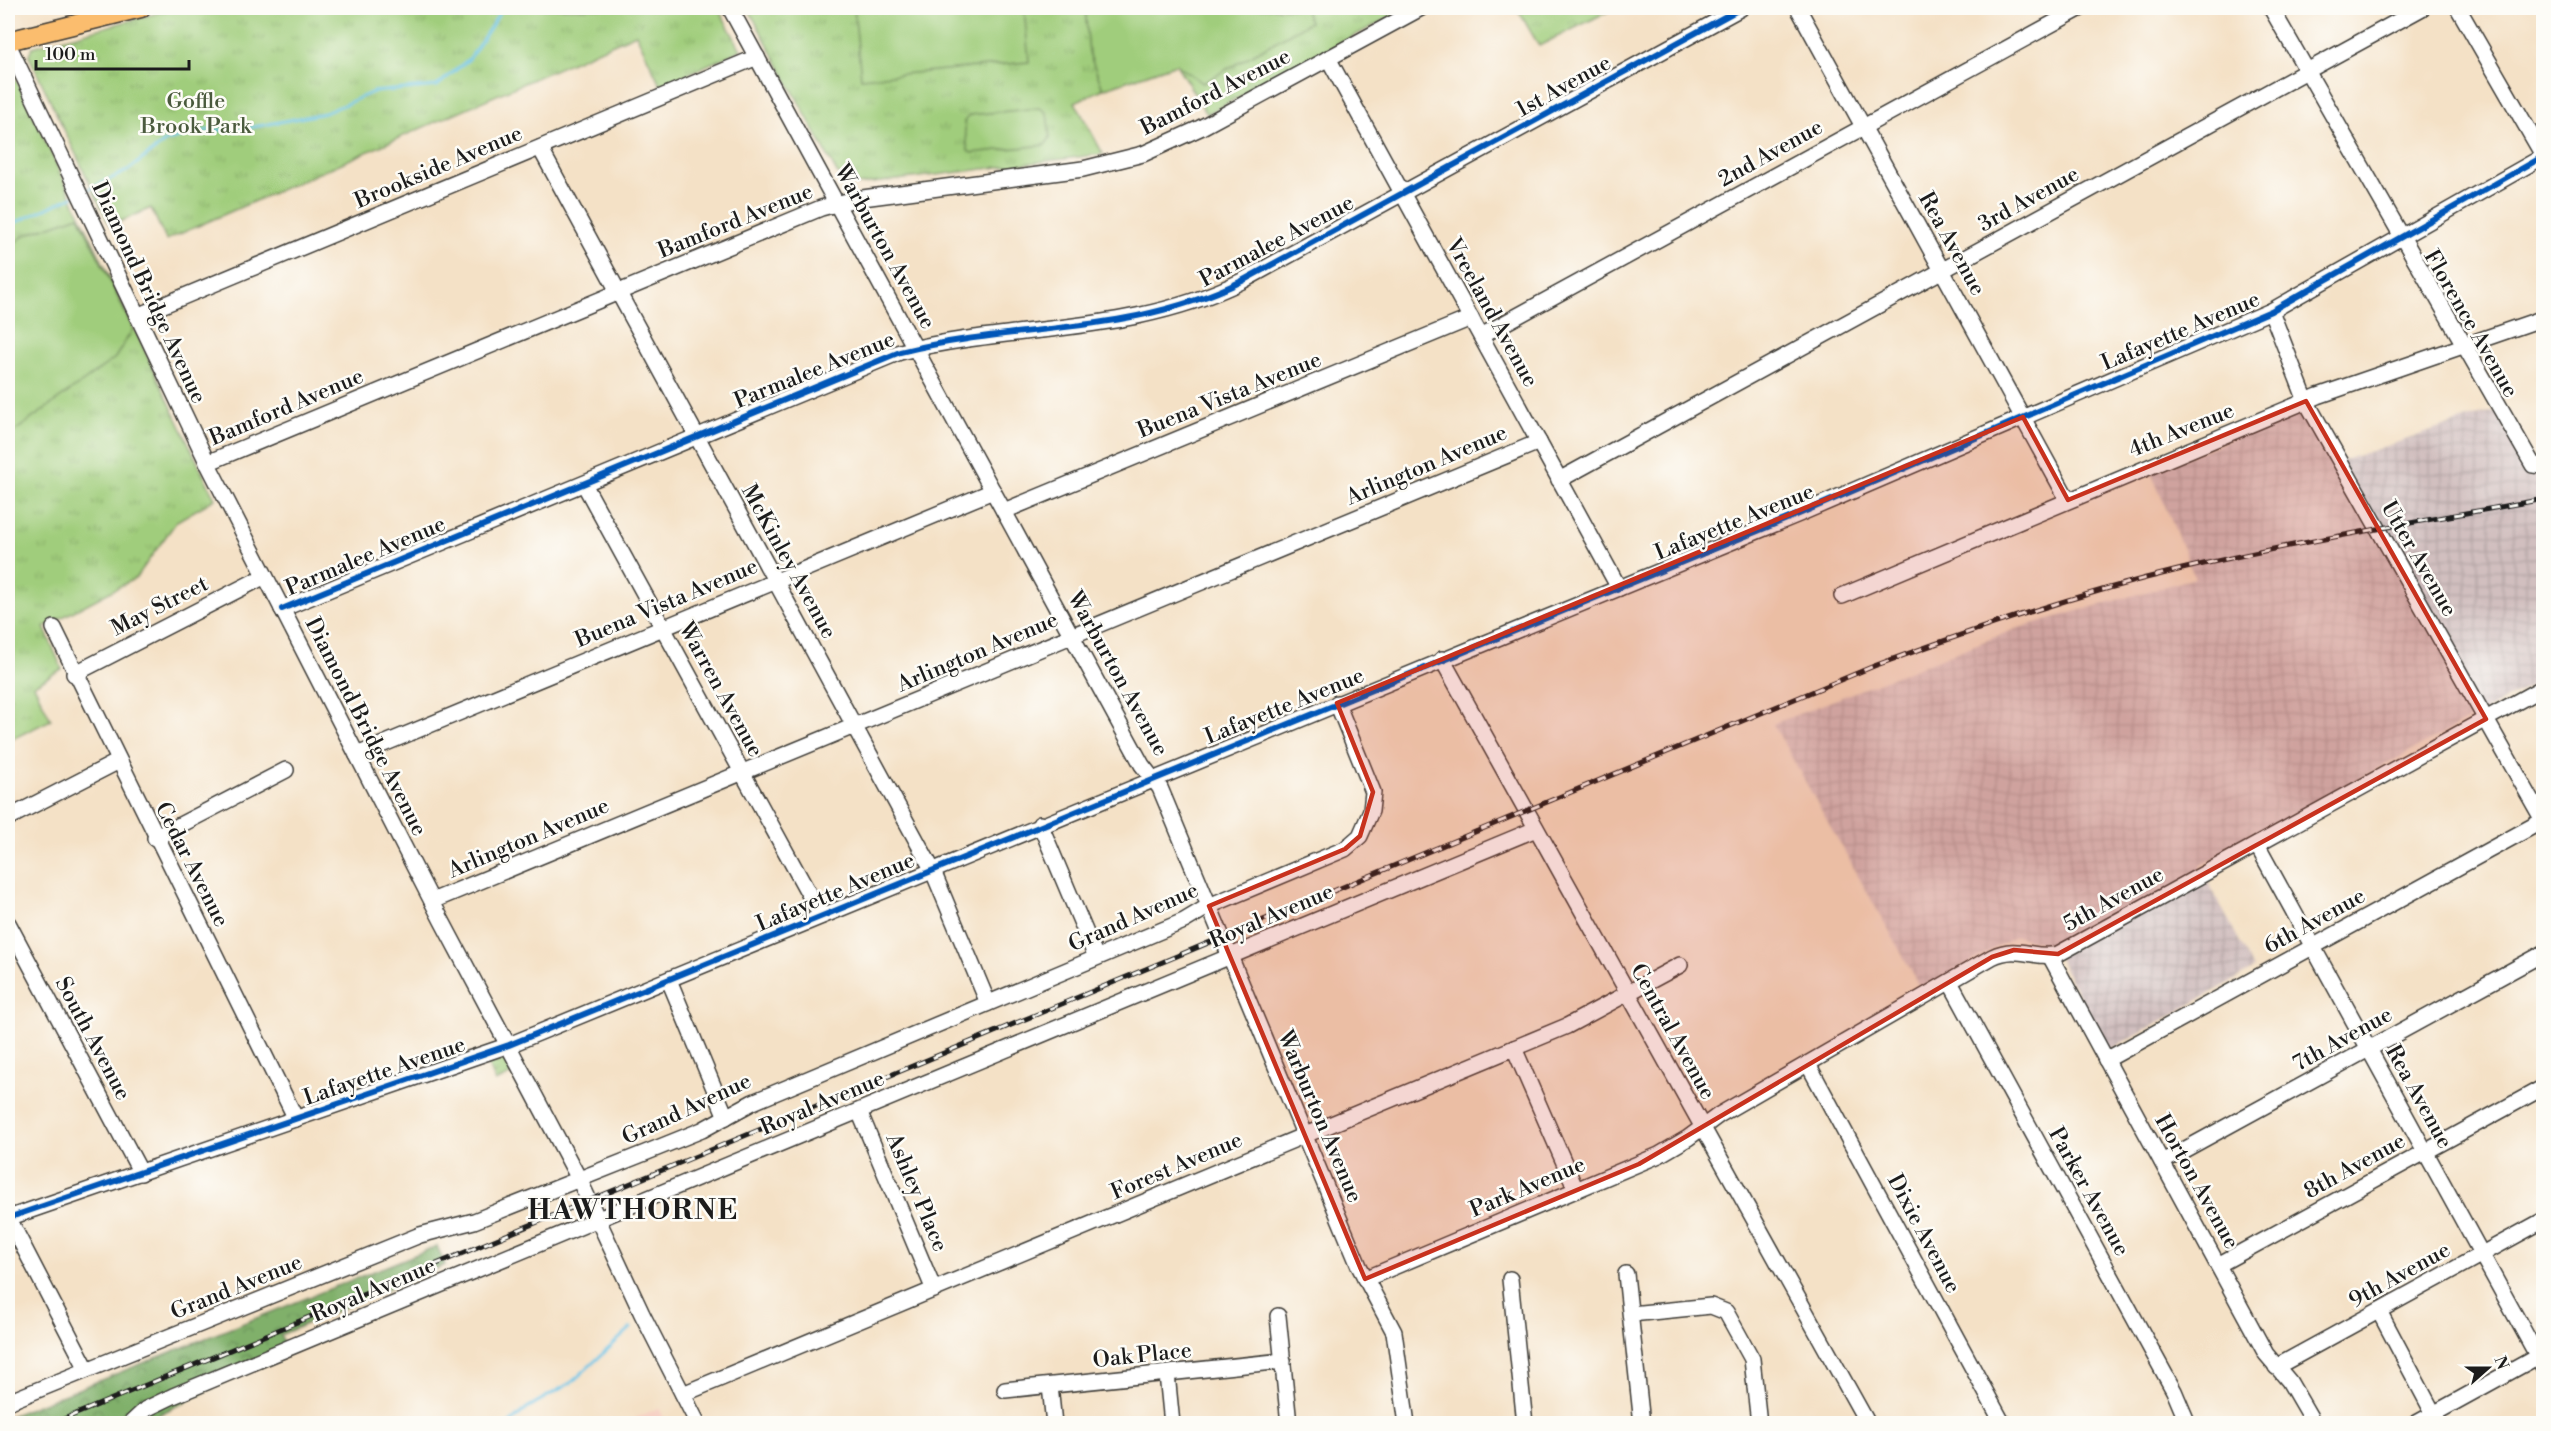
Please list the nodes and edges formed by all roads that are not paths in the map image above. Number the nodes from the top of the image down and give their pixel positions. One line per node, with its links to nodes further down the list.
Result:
1 (141, 8): 10 (main road)
2 (730, 8): 11 (street, Warburton Avenue)
3 (1421, 8): 12 (street, Bamford Avenue)
4 (1741, 8): 17 (street, 1st Avenue)
5 (1798, 8): 14 (street, Rea Avenue)
6 (2081, 8): 14 (street, 2nd Avenue)
7 (2271, 8): 13 (street, Florence Avenue)
8 (2422, 8): 13 (street, 3rd Avenue)
9 (2458, 8): 16 (street)
10 (8, 42): 23 (street, Diamond Bridge Avenue)
11 (757, 57): 15 (street, Brookside Avenue); 18 (street, Warburton Avenue)
12 (1328, 58): 17 (street, Vreeland Avenue); 18 (street, Bamford Avenue)
13 (2307, 71): 19 (street, Florence Avenue); 20 (street, 3rd Avenue)
14 (1863, 127): 20 (street, Rea Avenue); 26 (street, 2nd Avenue)
15 (540, 148): 21 (street, McKinley Avenue); 23 (street, Brookside Avenue)
16 (2543, 156): 19 (street, Lafayette Avenue)
17 (1402, 193): 24 (street, Vreeland Avenue); 28 (street, Parmalee Avenue)
18 (836, 203): 21 (street, Bamford Avenue); 28 (street, Warburton Avenue)
19 (2401, 237): 22 (street, Lafayette Avenue); 27 (street, Florence Avenue)
20 (1942, 270): 30 (street, Rea Avenue); 35 (street, 3rd Avenue)
21 (618, 292): 31 (street, McKinley Avenue); 33 (street, Bamford Avenue)
22 (2271, 311): 29 (street, Utter Avenue); 30 (street, Lafayette Avenue)
23 (137, 316): 33 (street, Diamond Bridge Avenue)
24 (1471, 318): 26 (street, Vreeland Avenue); 39 (street, Buena Vista Avenue)
25 (2544, 318): 27 (street, 4th Avenue)
26 (1481, 336): 32 (street, Vreeland Avenue)
27 (2464, 346): 29 (street, 4th Avenue); 34 (street, Florence Avenue)
28 (915, 348): 31 (street, Parmalee Avenue); 37 (street, Warburton Avenue)
29 (2306, 401): 38 (street, 4th Avenue); 52 (street, Utter Avenue)
30 (2023, 417): 38 (street, Rea Avenue); 42 (street, Lafayette Avenue)
31 (697, 437): 36 (street, Parmalee Avenue); 41 (street, McKinley Avenue)
32 (1539, 442): 35 (street, Vreeland Avenue); 47 (street, Arlington Avenue)
33 (207, 463): 40 (street, Diamond Bridge Avenue)
34 (2540, 467)
35 (1559, 480): 42 (street, Vreeland Avenue)
36 (584, 484): 44 (street, Parmalee Avenue); 46 (street, Warren Avenue)
37 (993, 490): 39 (street, Warburton Avenue); 41 (street, Buena Vista Avenue)
38 (2068, 500): 43 (street, 4th Avenue)
39 (1004, 511): 47 (street, Warburton Avenue)
40 (265, 576): 44 (street, Diamond Bridge Avenue); 49 (street, May Street)
41 (776, 581): 46 (street, Buena Vista Avenue); 53 (street, McKinley Avenue)
42 (1619, 588): 48 (street, Lafayette Avenue)
43 (1842, 596)
44 (282, 609): 54 (street, Diamond Bridge Avenue)
45 (54, 628): 49 (street, Cedar Avenue)
46 (663, 628): 54 (street, Buena Vista Avenue); 57 (street, Warren Avenue)
47 (1072, 636): 53 (street, Arlington Avenue); 58 (street, Warburton Avenue)
48 (1442, 659): 51 (street, Lafayette Avenue); 62 (street, Central Avenue)
49 (74, 674): 55 (street, Cedar Avenue)
50 (2544, 687): 52 (street, 5th Avenue)
51 (1337, 703): 58 (street, Lafayette Avenue); 67 (street, Grand Avenue)
52 (2486, 719): 60 (street, Utter Avenue); 64 (street, 5th Avenue)
53 (854, 726): 57 (street, Arlington Avenue); 65 (street, McKinley Avenue)
54 (357, 755): 66 (street, Diamond Bridge Avenue)
55 (117, 762): 59 (street); 63 (street, Cedar Avenue)
56 (286, 770): 63 (street)
57 (742, 772): 66 (street, Arlington Avenue); 68 (street, Warren Avenue)
58 (1153, 778): 61 (street, Lafayette Avenue); 67 (street, Warburton Avenue)
59 (8, 818)
60 (2543, 821): 70 (street, 6th Avenue)
61 (1040, 824): 65 (street, Lafayette Avenue); 74 (street)
62 (1536, 829): 72 (street, Royal Avenue); 78 (street, Central Avenue)
63 (155, 838): 88 (street, Cedar Avenue)
64 (2257, 845): 70 (street, Rea Avenue); 73 (street, 5th Avenue)
65 (932, 870): 68 (street, Lafayette Avenue); 79 (street, McKinley Avenue)
66 (432, 901): 80 (street, Diamond Bridge Avenue)
67 (1209, 906): 72 (street, Warburton Avenue); 74 (street, Grand Avenue)
68 (820, 916): 76 (street, Lafayette Avenue)
69 (8, 923): 93 (street, South Avenue)
70 (2313, 946): 82 (street, Rea Avenue); 83 (street, 6th Avenue)
71 (2544, 953): 82 (street, 7th Avenue)
72 (1230, 956): 86 (street, Royal Avenue); 90 (street, Warburton Avenue)
73 (2050, 956): 77 (street, 5th Avenue); 83 (street, Horton Avenue)
74 (1096, 957): 79 (street, Grand Avenue)
75 (1680, 965): 78 (street, Forest Avenue)
76 (669, 980): 80 (street, Lafayette Avenue); 87 (street)
77 (1950, 982): 84 (street, 5th Avenue); 129 (street, Parker Avenue)
78 (1628, 994): 81 (street, Forest Avenue); 89 (street, Central Avenue)
79 (988, 1003): 87 (street, Grand Avenue)
80 (509, 1045): 88 (street, Lafayette Avenue); 94 (street, Diamond Bridge Avenue)
81 (1514, 1048): 90 (street, Forest Avenue); 95 (street)
82 (2369, 1049): 91 (street, Rea Avenue); 92 (street, 7th Avenue)
83 (2106, 1060): 92 (street, Horton Avenue)
84 (1808, 1064): 89 (street, 5th Avenue); 128 (street, Dixie Avenue)
85 (2544, 1087): 91 (street, 8th Avenue)
86 (860, 1111): 97 (street, Royal Avenue); 104 (street, Ashley Place)
87 (726, 1117): 94 (street, Grand Avenue)
88 (296, 1119): 93 (street, Lafayette Avenue)
89 (1703, 1128): 95 (street, Park Avenue); 127 (street, Central Avenue)
90 (1305, 1135): 102 (street, Warburton Avenue); 104 (street, Forest Avenue)
91 (2425, 1152): 99 (street, Rea Avenue); 100 (street, 8th Avenue)
92 (2162, 1162): 100 (street, Horton Avenue)
93 (141, 1173): 96 (street, Lafayette Avenue)
94 (579, 1179): 97 (street, Diamond Bridge Avenue); 111 (street, Grand Avenue)
95 (1576, 1190): 102 (street, Park Avenue)
96 (8, 1218): 111 (street)
97 (598, 1220): 115 (street, Diamond Bridge Avenue); 118 (street, Royal Avenue)
98 (2544, 1220): 99 (street, 9th Avenue)
99 (2481, 1254): 105 (street, 9th Avenue); 108 (street, Rea Avenue)
100 (2218, 1265): 110 (street, Horton Avenue)
101 (1626, 1274): 106 (street)
102 (1365, 1279): 123 (street, Warburton Avenue)
103 (1509, 1279): 124 (street)
104 (934, 1290): 115 (street, Forest Avenue)
105 (2379, 1311): 110 (street, 9th Avenue); 117 (street)
106 (1630, 1314): 125 (street); 126 (street)
107 (1278, 1316): 109 (street)
108 (2541, 1359): 117 (street)
109 (1283, 1361): 112 (street, Oak Place); 122 (street)
110 (2276, 1367): 130 (street, Horton Avenue)
111 (87, 1369): 116 (street, Grand Avenue)
112 (1167, 1374): 113 (street, Oak Place); 121 (street)
113 (1050, 1386): 114 (street, Oak Place); 120 (street)
114 (1005, 1390)
115 (683, 1394): 119 (street, Diamond Bridge Avenue)
116 (8, 1402)
117 (2437, 1418): 131 (street)
118 (130, 1424)
119 (698, 1424)
120 (1054, 1424)
121 (1172, 1424)
122 (1289, 1424)
123 (1407, 1424)
124 (1525, 1424)
125 (1642, 1424)
126 (1760, 1424)
127 (1868, 1424)
128 (2002, 1424)
129 (2188, 1424)
130 (2314, 1424)
131 (2415, 1424)

